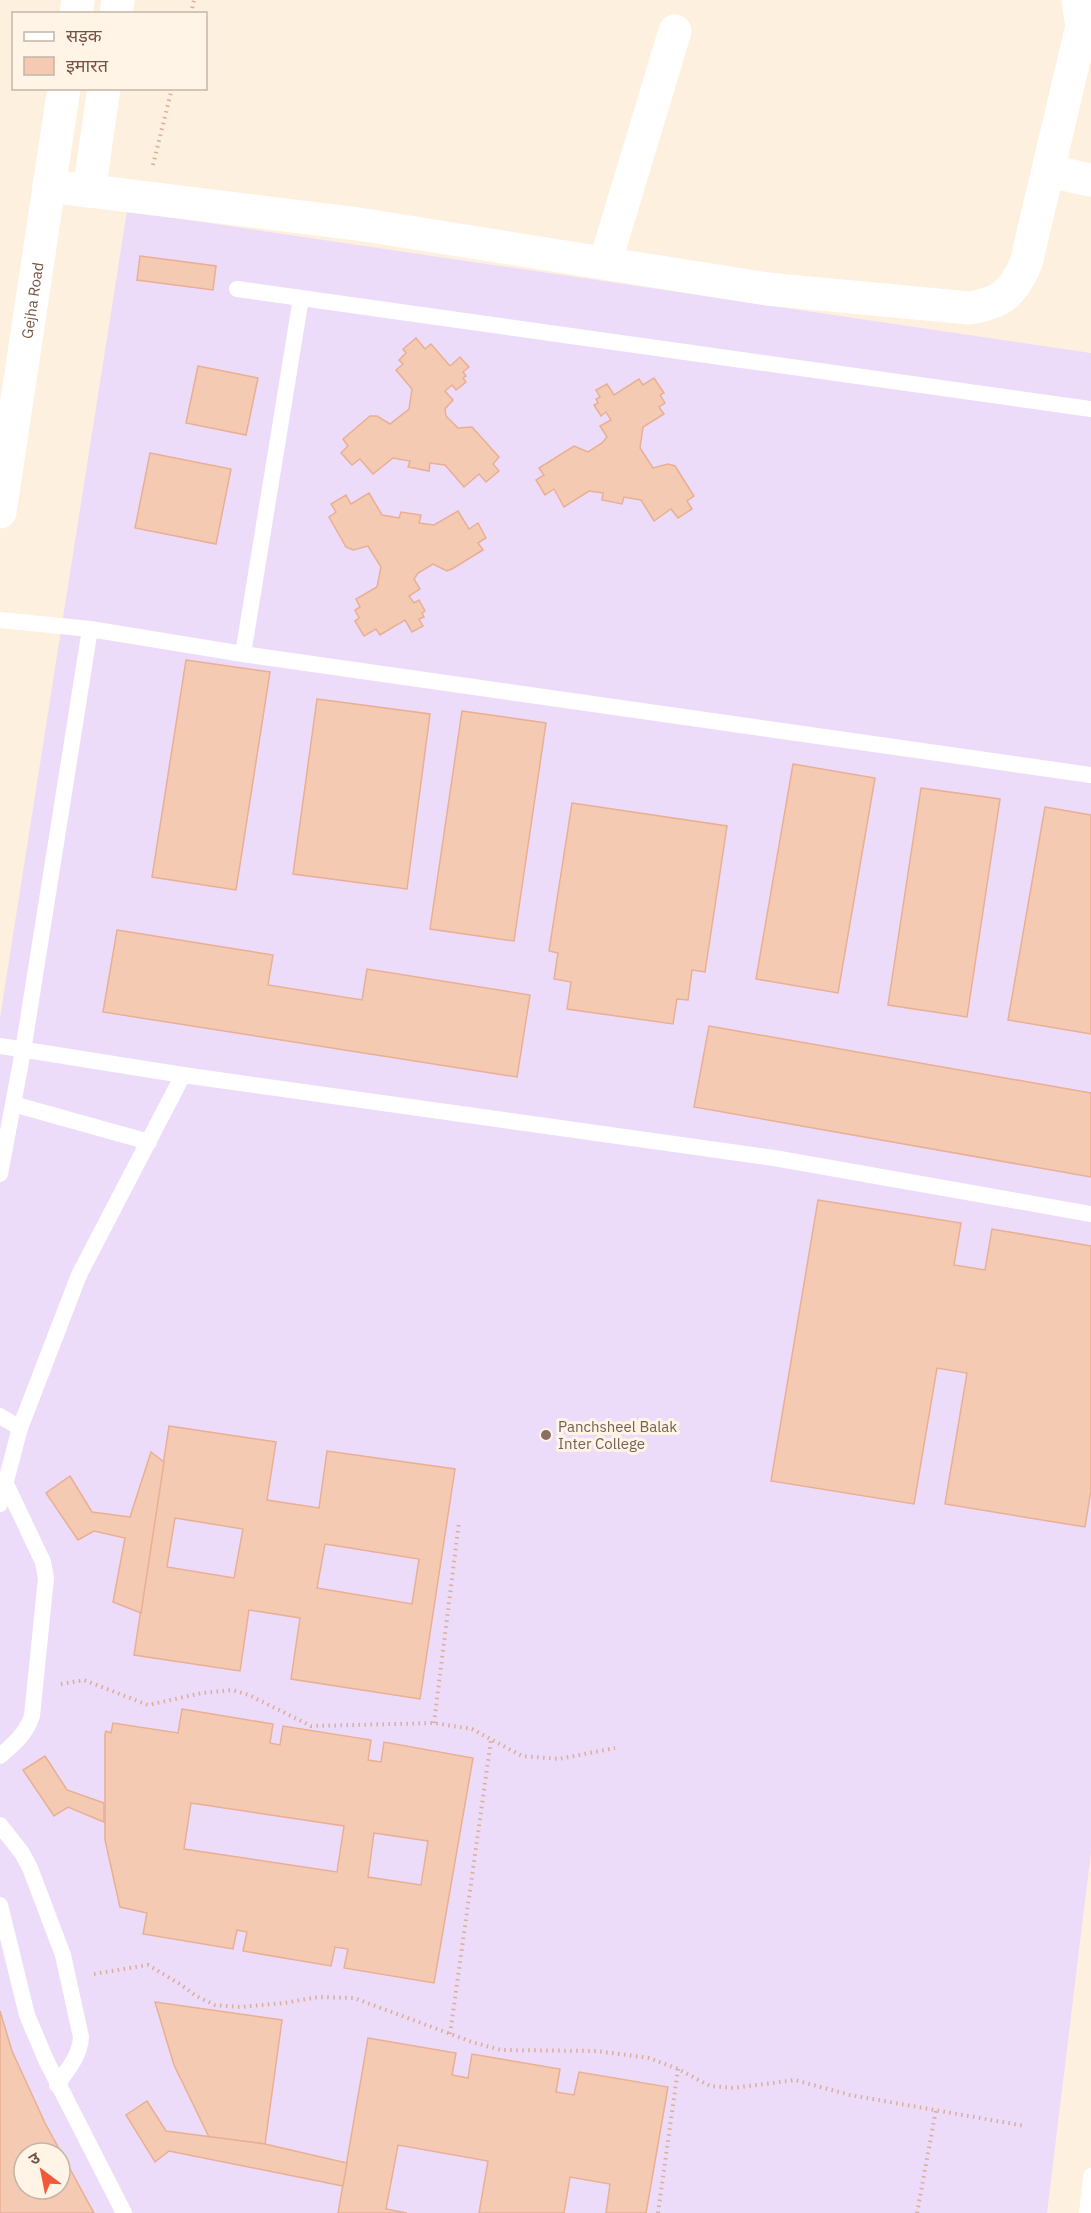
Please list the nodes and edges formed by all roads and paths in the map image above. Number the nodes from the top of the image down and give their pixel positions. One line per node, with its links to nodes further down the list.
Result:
1 (1078, 0): 6 (street)
2 (675, 31): 11 (street)
3 (64, 90): 8 (street, Gejha Road)
4 (104, 90): 9 (street)
5 (172, 90): 10 (path)
6 (1049, 171): 7 (street); 11 (street)
7 (1091, 180)
8 (50, 186): 9 (street); 15 (street, Gejha Road)
9 (89, 191): 10 (street)
10 (145, 198): 11 (street)
11 (605, 263)
12 (237, 289): 13 (lane)
13 (301, 298): 14 (lane); 18 (lane)
14 (1091, 409)
15 (0, 512)
16 (0, 620): 17 (lane)
17 (90, 629): 18 (lane); 21 (lane)
18 (243, 654): 19 (lane)
19 (1091, 775)
20 (0, 1046): 21 (lane)
21 (23, 1050): 22 (lane); 23 (lane)
22 (183, 1075): 24 (lane); 26 (lane)
23 (13, 1104): 24 (lane); 25 (lane)
24 (149, 1142): 28 (lane)
25 (0, 1173)
26 (1091, 1214)
27 (0, 1416): 28 (lane)
28 (20, 1428): 29 (lane)
29 (6, 1484): 30 (lane); 32 (lane)
30 (0, 1504)
31 (459, 1522): 33 (path)
32 (36, 1688): 33 (path); 36 (lane)
33 (434, 1723): 34 (path)
34 (491, 1740): 35 (path); 40 (path)
35 (615, 1748)
36 (0, 1756)
37 (0, 1825): 39 (lane)
38 (0, 1905): 42 (lane)
39 (70, 1979): 40 (path); 42 (lane)
40 (450, 2034): 41 (path)
41 (678, 2069): 43 (path); 47 (path)
42 (57, 2085): 46 (lane)
43 (936, 2110): 44 (path); 48 (path)
44 (1025, 2126)
45 (1091, 2176): 49 (lane)
46 (124, 2213)
47 (658, 2213)
48 (917, 2213)
49 (1087, 2213)

